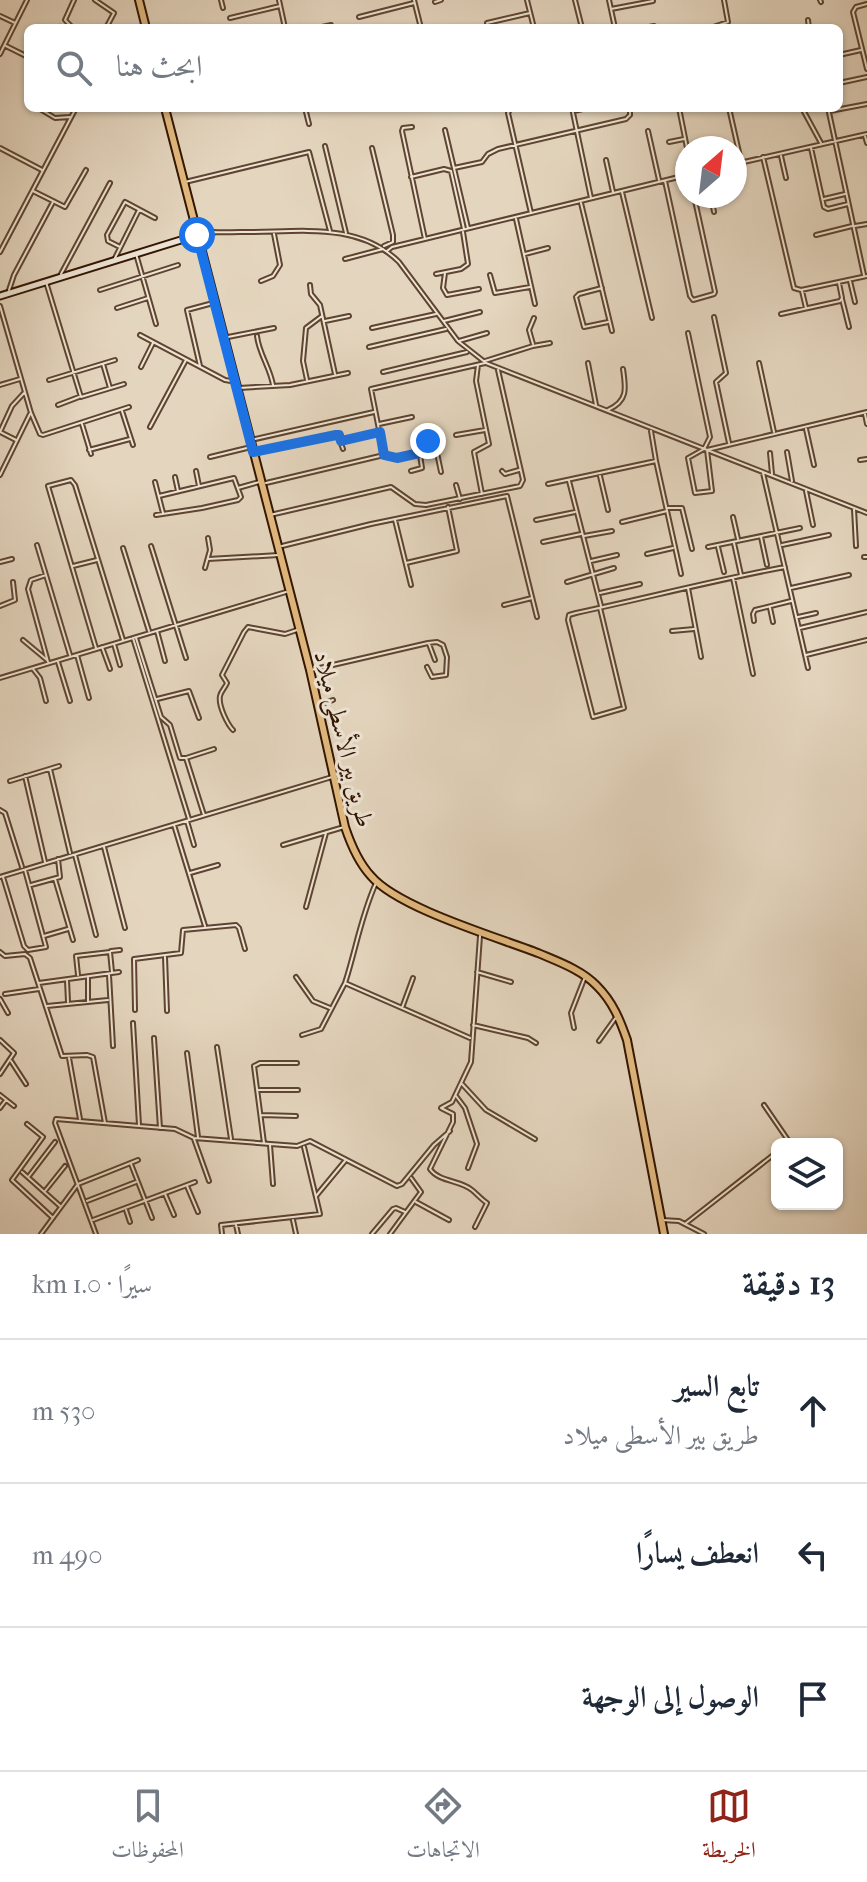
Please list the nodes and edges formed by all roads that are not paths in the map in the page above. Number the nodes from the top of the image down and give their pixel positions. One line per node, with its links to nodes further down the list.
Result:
1 (26, 0): 25 (street)
2 (74, 0): 26 (street)
3 (95, 0): 27 (street)
4 (139, 0): 28 (main road)
5 (221, 0): 17 (street)
6 (279, 0): 16 (street)
7 (441, 0): 14 (street)
8 (527, 0): 19 (street)
9 (575, 0): 32 (street)
10 (609, 0): 18 (street)
11 (724, 0): 34 (street)
12 (653, 1): 18 (street)
13 (414, 2): 21 (street); 30 (street)
14 (435, 2)
15 (866, 3): 37 (street)
16 (280, 6): 22 (street); 29 (street)
17 (223, 8)
18 (611, 9): 33 (street)
19 (530, 13): 24 (street); 31 (street)
20 (0, 16): 25 (street)
21 (359, 17)
22 (230, 18)
23 (808, 20): 35 (street)
24 (487, 23)
25 (16, 24): 36 (street)
26 (69, 24)
27 (108, 24)
28 (145, 24)
29 (284, 24)
30 (420, 24)
31 (532, 24)
32 (581, 24)
33 (614, 24)
34 (722, 24)
35 (808, 24)
36 (5, 45): 38 (street); 40 (street)
37 (862, 49): 39 (street); 41 (street)
38 (0, 54)
39 (843, 54)
40 (24, 55)
41 (867, 69)
42 (867, 77): 43 (street)
43 (843, 82)
44 (867, 104): 45 (street)
45 (843, 108)
46 (45, 112): 57 (street)
47 (74, 112): 57 (street)
48 (166, 112): 89 (main road, طريق بير الأسطى ميلاد)
49 (306, 112): 58 (street)
50 (509, 112): 71 (street)
51 (572, 112): 62 (street)
52 (630, 112): 62 (street)
53 (680, 112): 64 (street)
54 (730, 112): 65 (street)
55 (804, 112): 70 (street)
56 (828, 112): 67 (street)
57 (71, 118): 82 (street)
58 (309, 124)
59 (412, 127): 83 (street)
60 (445, 130): 80 (street)
61 (648, 131): 87 (street)
62 (577, 132): 71 (street); 94 (street)
63 (866, 134): 67 (street); 69 (street)
64 (684, 136)
65 (735, 136)
66 (675, 141): 68 (street)
67 (835, 141): 70 (street); 93 (street)
68 (669, 142)
69 (867, 143)
70 (821, 144): 73 (street)
71 (515, 145): 80 (street); 103 (street)
72 (325, 146): 113 (street)
73 (811, 147): 76 (street); 95 (street)
74 (0, 148): 82 (street)
75 (372, 148): 120 (street)
76 (781, 154): 77 (street); 85 (street)
77 (763, 157): 79 (street); 142 (street)
78 (606, 160): 92 (street)
79 (747, 161)
80 (454, 168): 109 (street)
81 (86, 170): 96 (street)
82 (43, 171): 91 (street)
83 (411, 177): 109 (street); 117 (street)
84 (675, 178): 86 (street)
85 (786, 178)
86 (665, 180): 87 (street); 99 (street)
87 (660, 181): 90 (street)
88 (110, 183): 130 (street)
89 (184, 183): 107 (main road, طريق بير الأسطى ميلاد); 111 (street)
90 (622, 190): 92 (street); 160 (street)
91 (32, 191): 96 (street); 121 (street)
92 (614, 193): 94 (street)
93 (846, 193): 95 (street); 98 (street)
94 (591, 199): 97 (street)
95 (823, 199): 98 (street)
96 (53, 202): 143 (street)
97 (581, 202): 103 (street); 139 (street)
98 (849, 204): 108 (street)
99 (697, 208)
100 (713, 208): 102 (street)
101 (140, 209): 104 (street); 118 (street); 118 (street)
102 (714, 212)
103 (531, 214): 105 (street)
104 (155, 218)
105 (516, 218): 109 (street); 123 (street)
106 (867, 224): 108 (street)
107 (195, 226): 110 (street); 114 (main road, طريق بير الأسطى ميلاد); 116 (main road)
108 (854, 226): 115 (street); 132 (street)
109 (465, 230): 117 (street); 127 (street)
110 (219, 232): 112 (street); 114 (street)
111 (330, 232): 112 (street); 113 (street)
112 (273, 233): 135 (street)
113 (346, 233): 120 (street)
114 (197, 235): 116 (main road); 147 (main road, طريق بير الأسطى ميلاد)
115 (816, 235)
116 (180, 239): 122 (main road)
117 (425, 240): 120 (street)
118 (120, 247): 124 (street)
119 (548, 248): 123 (street)
120 (384, 249): 125 (street); 154 (street)
121 (0, 252)
122 (136, 253): 124 (main road); 131 (street)
123 (524, 254): 138 (street)
124 (114, 259): 130 (main road)
125 (345, 259)
126 (178, 265): 131 (street)
127 (446, 272): 128 (street); 140 (street)
128 (436, 274)
129 (490, 275): 138 (street)
130 (60, 276): 134 (main road)
131 (143, 276): 141 (street); 145 (street)
132 (866, 276): 133 (street)
133 (850, 280): 136 (street); 148 (street)
134 (46, 281): 143 (main road); 192 (street)
135 (261, 281)
136 (839, 282): 142 (street); 146 (street)
137 (310, 285): 156 (street)
138 (531, 287): 149 (street)
139 (602, 288): 163 (street); 163 (street)
140 (479, 289)
141 (100, 290)
142 (801, 290): 152 (street)
143 (9, 294): 144 (main road)
144 (0, 296)
145 (149, 298): 151 (street); 164 (street)
146 (842, 298): 152 (street); 165 (street)
147 (214, 302): 174 (main road, طريق بير الأسطى ميلاد); 188 (street)
148 (855, 302)
149 (535, 304)
150 (0, 306): 196 (street)
151 (117, 308)
152 (806, 308): 155 (street)
153 (480, 312): 162 (street)
154 (437, 314): 162 (street); 167 (street)
155 (781, 314)
156 (322, 315): 161 (street); 199 (street)
157 (349, 316): 161 (street)
158 (714, 317): 230 (street)
159 (534, 318): 178 (street)
160 (652, 318)
161 (324, 321): 195 (street)
162 (443, 322): 168 (street)
163 (610, 322): 169 (street)
164 (156, 324)
165 (849, 327)
166 (274, 328): 174 (street)
167 (372, 328)
168 (448, 329): 175 (street); 179 (street)
169 (612, 331)
170 (487, 333): 175 (street)
171 (688, 333): 235 (street)
172 (140, 335): 176 (street)
173 (257, 336): 202 (street)
174 (223, 338): 198 (main road, طريق بير الأسطى ميلاد)
175 (458, 341): 180 (street)
176 (153, 342): 181 (street); 189 (street)
177 (550, 343): 178 (street)
178 (533, 346): 183 (street)
179 (369, 347)
180 (469, 351): 183 (street); 193 (street)
181 (187, 359): 188 (street); 219 (street)
182 (115, 360): 186 (street)
183 (485, 362): 187 (street); 190 (street)
184 (588, 363): 208 (street)
185 (759, 363): 225 (street)
186 (103, 364): 192 (street); 203 (street)
187 (478, 365): 212 (street); 222 (street)
188 (200, 366): 198 (street)
189 (141, 367)
190 (498, 369): 208 (street); 245 (street)
191 (623, 369): 211 (street)
192 (73, 372): 197 (street); 206 (street)
193 (383, 372)
194 (348, 373): 195 (street)
195 (335, 376): 199 (street)
196 (21, 379): 201 (street); 205 (street)
197 (49, 380)
198 (234, 380): 204 (main road, طريق بير الأسطى ميلاد)
199 (307, 381): 202 (street)
200 (124, 384): 203 (street)
201 (0, 385)
202 (273, 386): 204 (street)
203 (110, 389): 206 (street)
204 (237, 389): 232 (main road, طريق بير الأسطى ميلاد)
205 (25, 392): 213 (street); 223 (street)
206 (81, 397): 207 (street)
207 (58, 405)
208 (596, 406): 211 (street)
209 (129, 407): 210 (street)
210 (122, 410): 216 (street); 227 (street)
211 (607, 411): 221 (street)
212 (375, 412): 218 (street); 232 (street)
213 (31, 413): 216 (street); 228 (street)
214 (866, 413): 217 (street); 220 (street)
215 (412, 417): 218 (street)
216 (81, 423): 227 (street)
217 (867, 424)
218 (378, 425): 224 (street)
219 (150, 427)
220 (805, 427): 225 (street); 244 (street)
221 (651, 428): 235 (street); 243 (street)
222 (487, 429): 226 (street); 265 (street)
223 (0, 432): 228 (street)
224 (380, 432): 229 (street); 239 (street)
225 (774, 434): 230 (street)
226 (456, 435)
227 (130, 439): 231 (street)
228 (17, 440): 251 (street)
229 (341, 441): 232 (street); 233 (street)
230 (730, 444): 235 (street)
231 (133, 445)
232 (252, 446): 240 (street); 257 (main road, طريق بير الأسطى ميلاد)
233 (343, 449)
234 (435, 449): 237 (street); 237 (street); 249 (street)
235 (706, 450): 235 (street); 250 (street)
236 (787, 452): 258 (street)
237 (422, 453): 239 (street); 247 (street)
238 (770, 453): 253 (street)
239 (384, 455): 257 (street)
240 (210, 457)
241 (867, 459): 242 (street)
242 (860, 460)
243 (656, 461): 252 (street); 270 (street)
244 (814, 465)
245 (520, 470): 248 (street); 265 (street)
246 (196, 471): 261 (street)
247 (411, 471)
248 (502, 471)
249 (441, 472)
250 (763, 472): 253 (street); 284 (street)
251 (0, 475)
252 (599, 475): 255 (street); 271 (street)
253 (772, 475): 258 (street)
254 (175, 477): 264 (street)
255 (569, 481): 259 (street); 272 (street)
256 (155, 482): 266 (street)
257 (260, 483): 262 (street); 276 (main road, طريق بير الأسطى ميلاد)
258 (792, 483): 263 (street)
259 (548, 484)
260 (456, 485): 267 (street)
261 (199, 487): 262 (street); 264 (street)
262 (238, 488): 274 (street)
263 (805, 489): 269 (street); 281 (street)
264 (178, 492): 266 (street)
265 (482, 495): 267 (street)
266 (159, 496): 274 (street)
267 (460, 500): 276 (street)
268 (448, 507): 278 (street); 309 (street); 330 (street)
269 (853, 508): 273 (street); 295 (street)
270 (666, 509): 280 (street); 297 (street); 300 (street)
271 (608, 510)
272 (576, 512): 279 (street); 285 (street)
273 (867, 513)
274 (163, 514): 275 (street)
275 (156, 515)
276 (269, 515): 296 (main road, طريق بير الأسطى ميلاد)
277 (733, 517): 289 (street)
278 (395, 519): 296 (street); 309 (street)
279 (536, 520)
280 (622, 522)
281 (813, 525)
282 (800, 528): 284 (street)
283 (612, 531): 285 (street)
284 (778, 532): 287 (street); 293 (street)
285 (582, 535): 290 (street); 308 (street)
286 (829, 535): 293 (street)
287 (761, 536): 289 (street); 310 (street)
288 (208, 538): 306 (street)
289 (736, 541): 292 (street); 319 (street)
290 (543, 542)
291 (37, 545): 318 (street)
292 (718, 545): 298 (street); 315 (street)
293 (781, 545): 312 (street)
294 (151, 546): 342 (street)
295 (856, 546)
296 (277, 547): 302 (main road, طريق بير الأسطى ميلاد)
297 (676, 547): 301 (street); 317 (street)
298 (708, 547)
299 (123, 548): 348 (street)
300 (692, 549)
301 (647, 554)
302 (279, 555): 306 (street); 328 (main road, طريق بير الأسطى ميلاد)
303 (617, 555): 308 (street)
304 (12, 559): 307 (street)
305 (99, 559): 311 (street); 311 (street); 351 (street)
306 (208, 559): 313 (street)
307 (0, 562)
308 (590, 562): 316 (street)
309 (406, 563): 325 (street)
310 (767, 565)
311 (71, 566): 356 (street)
312 (785, 567): 319 (street); 327 (street)
313 (205, 568)
314 (614, 568): 316 (street)
315 (724, 572)
316 (593, 573): 323 (street); 329 (street)
317 (681, 574)
318 (46, 575): 359 (street); 365 (street)
319 (741, 575): 321 (street)
320 (849, 575): 327 (street)
321 (732, 577): 326 (street); 372 (street)
322 (13, 582): 333 (street)
323 (567, 582)
324 (640, 584): 329 (street)
325 (411, 585)
326 (688, 588): 335 (street); 343 (street)
327 (789, 588): 331 (street)
328 (288, 591): 342 (street); 346 (main road, طريق بير الأسطى ميلاد)
329 (599, 594): 335 (street)
330 (533, 598): 332 (street); 338 (street)
331 (792, 601): 334 (street); 339 (street)
332 (504, 605)
333 (0, 606)
334 (769, 606): 340 (street); 341 (street)
335 (601, 608): 335 (street)
336 (867, 612): 345 (street)
337 (816, 613): 339 (street)
338 (537, 617)
339 (796, 618): 345 (street)
340 (754, 621)
341 (773, 622)
342 (174, 623): 344 (street); 361 (street)
343 (696, 628): 347 (street); 360 (street)
344 (157, 629): 348 (street); 364 (street)
345 (799, 629): 358 (street)
346 (298, 630): 371 (main road, طريق بير الأسطى ميلاد); 381 (street)
347 (672, 631)
348 (149, 632): 349 (street)
349 (134, 637): 351 (street); 375 (street); 391 (street)
350 (23, 640): 365 (street)
351 (123, 640): 353 (street)
352 (867, 640): 358 (street)
353 (114, 643): 355 (street); 366 (street)
354 (428, 643): 363 (street); 367 (street); 371 (street)
355 (102, 646): 356 (street); 370 (street)
356 (96, 648): 357 (street)
357 (77, 654): 359 (street); 374 (street)
358 (805, 655): 369 (street)
359 (70, 656): 362 (street)
360 (701, 657)
361 (186, 658)
362 (58, 660): 365 (street); 378 (street)
363 (435, 660)
364 (165, 661)
365 (48, 662): 368 (street)
366 (120, 665)
367 (427, 667)
368 (32, 668): 373 (street); 377 (street)
369 (808, 668)
370 (110, 669)
371 (310, 670): 379 (main road, طريق بير الأسطى ميلاد)
372 (753, 674)
373 (0, 678)
374 (89, 698)
375 (156, 699): 380 (street); 383 (street)
376 (333, 700): 379 (street)
377 (46, 701)
378 (70, 701)
379 (319, 705): 387 (main road, طريق بير الأسطى ميلاد)
380 (199, 718)
381 (233, 730)
382 (214, 749): 383 (street)
383 (186, 758): 390 (street)
384 (59, 766): 385 (street)
385 (50, 769): 386 (street); 399 (street)
386 (25, 776): 388 (street); 401 (street)
387 (334, 776): 390 (street); 393 (main road, طريق بير الأسطى ميلاد)
388 (10, 781)
389 (0, 810): 403 (street)
390 (204, 815): 391 (street)
391 (188, 820): 392 (street); 395 (street)
392 (174, 824): 397 (street); 404 (street)
393 (345, 827): 394 (street); 407 (main road, طريق بير الأسطى ميلاد)
394 (326, 833): 396 (street); 409 (street)
395 (194, 845)
396 (283, 845)
397 (103, 846): 398 (street); 411 (street)
398 (75, 854): 399 (street); 416 (street)
399 (70, 856): 400 (street)
400 (58, 859): 401 (street); 406 (street)
401 (45, 863): 403 (street)
402 (218, 865): 404 (street)
403 (24, 869): 405 (street); 408 (street)
404 (189, 873): 412 (street)
405 (1, 877): 417 (street)
406 (55, 879): 408 (street); 414 (street)
407 (376, 882): 415 (main road, طريق بير الأسطى ميلاد); 435 (street)
408 (30, 885): 417 (street)
409 (306, 907)
410 (126, 908): 411 (street)
411 (120, 909): 413 (street)
412 (205, 927): 419 (street); 423 (street)
413 (125, 928)
414 (70, 929): 417 (street); 418 (street)
415 (482, 931): 424 (street); 428 (main road, طريق بير الأسطى ميلاد)
416 (96, 935)
417 (44, 936)
418 (73, 940)
419 (245, 949)
420 (120, 950): 422 (street)
421 (0, 952): 434 (street)
422 (110, 952): 426 (street); 430 (street)
423 (165, 955): 445 (street); 446 (street)
424 (476, 971): 433 (street); 450 (street)
425 (119, 972): 426 (street)
426 (110, 973): 427 (street); 439 (street)
427 (88, 976): 430 (street); 440 (street)
428 (585, 976): 448 (main road, طريق بير الأسطى ميلاد); 451 (street)
429 (296, 977): 443 (street)
430 (78, 978): 432 (street)
431 (413, 978): 444 (street)
432 (67, 979): 434 (street); 441 (street)
433 (511, 982)
434 (38, 983): 436 (street)
435 (345, 983): 443 (street); 444 (street)
436 (40, 989): 437 (street); 442 (street)
437 (5, 994)
438 (0, 999): 447 (street)
439 (110, 1000): 440 (street); 458 (street)
440 (88, 1002): 441 (street)
441 (68, 1004): 442 (street)
442 (46, 1006): 461 (street)
443 (331, 1008): 452 (street)
444 (402, 1008): 454 (street)
445 (135, 1010)
446 (167, 1011)
447 (8, 1013)
448 (618, 1015): 456 (street); 525 (main road, طريق بير الأسطى ميلاد)
449 (133, 1023): 482 (street)
450 (472, 1025): 454 (street); 457 (street)
451 (574, 1028)
452 (302, 1035)
453 (154, 1038): 483 (street)
454 (471, 1038): 467 (street)
455 (0, 1040): 462 (street)
456 (599, 1041)
457 (536, 1043)
458 (113, 1046)
459 (217, 1047): 489 (street)
460 (187, 1053): 486 (street)
461 (69, 1057): 479 (street); 481 (street)
462 (10, 1060): 465 (street); 468 (street)
463 (297, 1063): 469 (street)
464 (0, 1064): 465 (street)
465 (4, 1068): 466 (street)
466 (0, 1074)
467 (461, 1083): 472 (street); 488 (street)
468 (26, 1084)
469 (257, 1090): 470 (street); 477 (street)
470 (298, 1090)
471 (0, 1095): 473 (street)
472 (455, 1095): 484 (street); 499 (street)
473 (6, 1099): 475 (street); 476 (street)
474 (764, 1105): 487 (street)
475 (14, 1106)
476 (0, 1108)
477 (260, 1115): 478 (street); 491 (street)
478 (296, 1116)
479 (80, 1121): 481 (street); 506 (street)
480 (27, 1124): 520 (street)
481 (106, 1124): 482 (street)
482 (139, 1127): 483 (street)
483 (160, 1129): 485 (street)
484 (450, 1131): 501 (street); 529 (street)
485 (194, 1138): 486 (street); 504 (street)
486 (199, 1138): 489 (street)
487 (787, 1138)
488 (535, 1139)
489 (231, 1140): 491 (street)
490 (55, 1142): 502 (street)
491 (264, 1143): 492 (street)
492 (270, 1143): 493 (street); 507 (street)
493 (303, 1146): 496 (street); 511 (street)
494 (771, 1157): 528 (street)
495 (138, 1160): 497 (street)
496 (346, 1160): 501 (street); 511 (street)
497 (130, 1163): 503 (street); 506 (street)
498 (65, 1166): 509 (street)
499 (468, 1168)
500 (22, 1172): 502 (street)
501 (409, 1176): 513 (street)
502 (28, 1177): 509 (street)
503 (138, 1181): 512 (street); 514 (street)
504 (209, 1181)
505 (195, 1182): 508 (street)
506 (78, 1184): 514 (street); 515 (street)
507 (273, 1184)
508 (187, 1185): 510 (street); 517 (street)
509 (45, 1192): 515 (street)
510 (165, 1193): 512 (street); 519 (street)
511 (316, 1196): 522 (street)
512 (146, 1201): 516 (street); 521 (street)
513 (415, 1201): 518 (street); 523 (street)
514 (84, 1202): 524 (street)
515 (61, 1206): 520 (street)
516 (125, 1209): 524 (street); 526 (street)
517 (198, 1212)
518 (406, 1213): 535 (street); 536 (street)
519 (174, 1215)
520 (53, 1218): 530 (street)
521 (152, 1218)
522 (293, 1219): 527 (street); 534 (street)
523 (449, 1220)
524 (92, 1221): 531 (street)
525 (661, 1221): 528 (street); 537 (main road, طريق بير الأسطى ميلاد)
526 (130, 1222)
527 (235, 1223): 532 (street); 533 (street)
528 (685, 1224): 538 (street)
529 (475, 1227)
530 (41, 1234)
531 (96, 1234)
532 (222, 1234)
533 (238, 1234)
534 (296, 1234)
535 (372, 1234)
536 (390, 1234)
537 (664, 1234)
538 (704, 1234)

